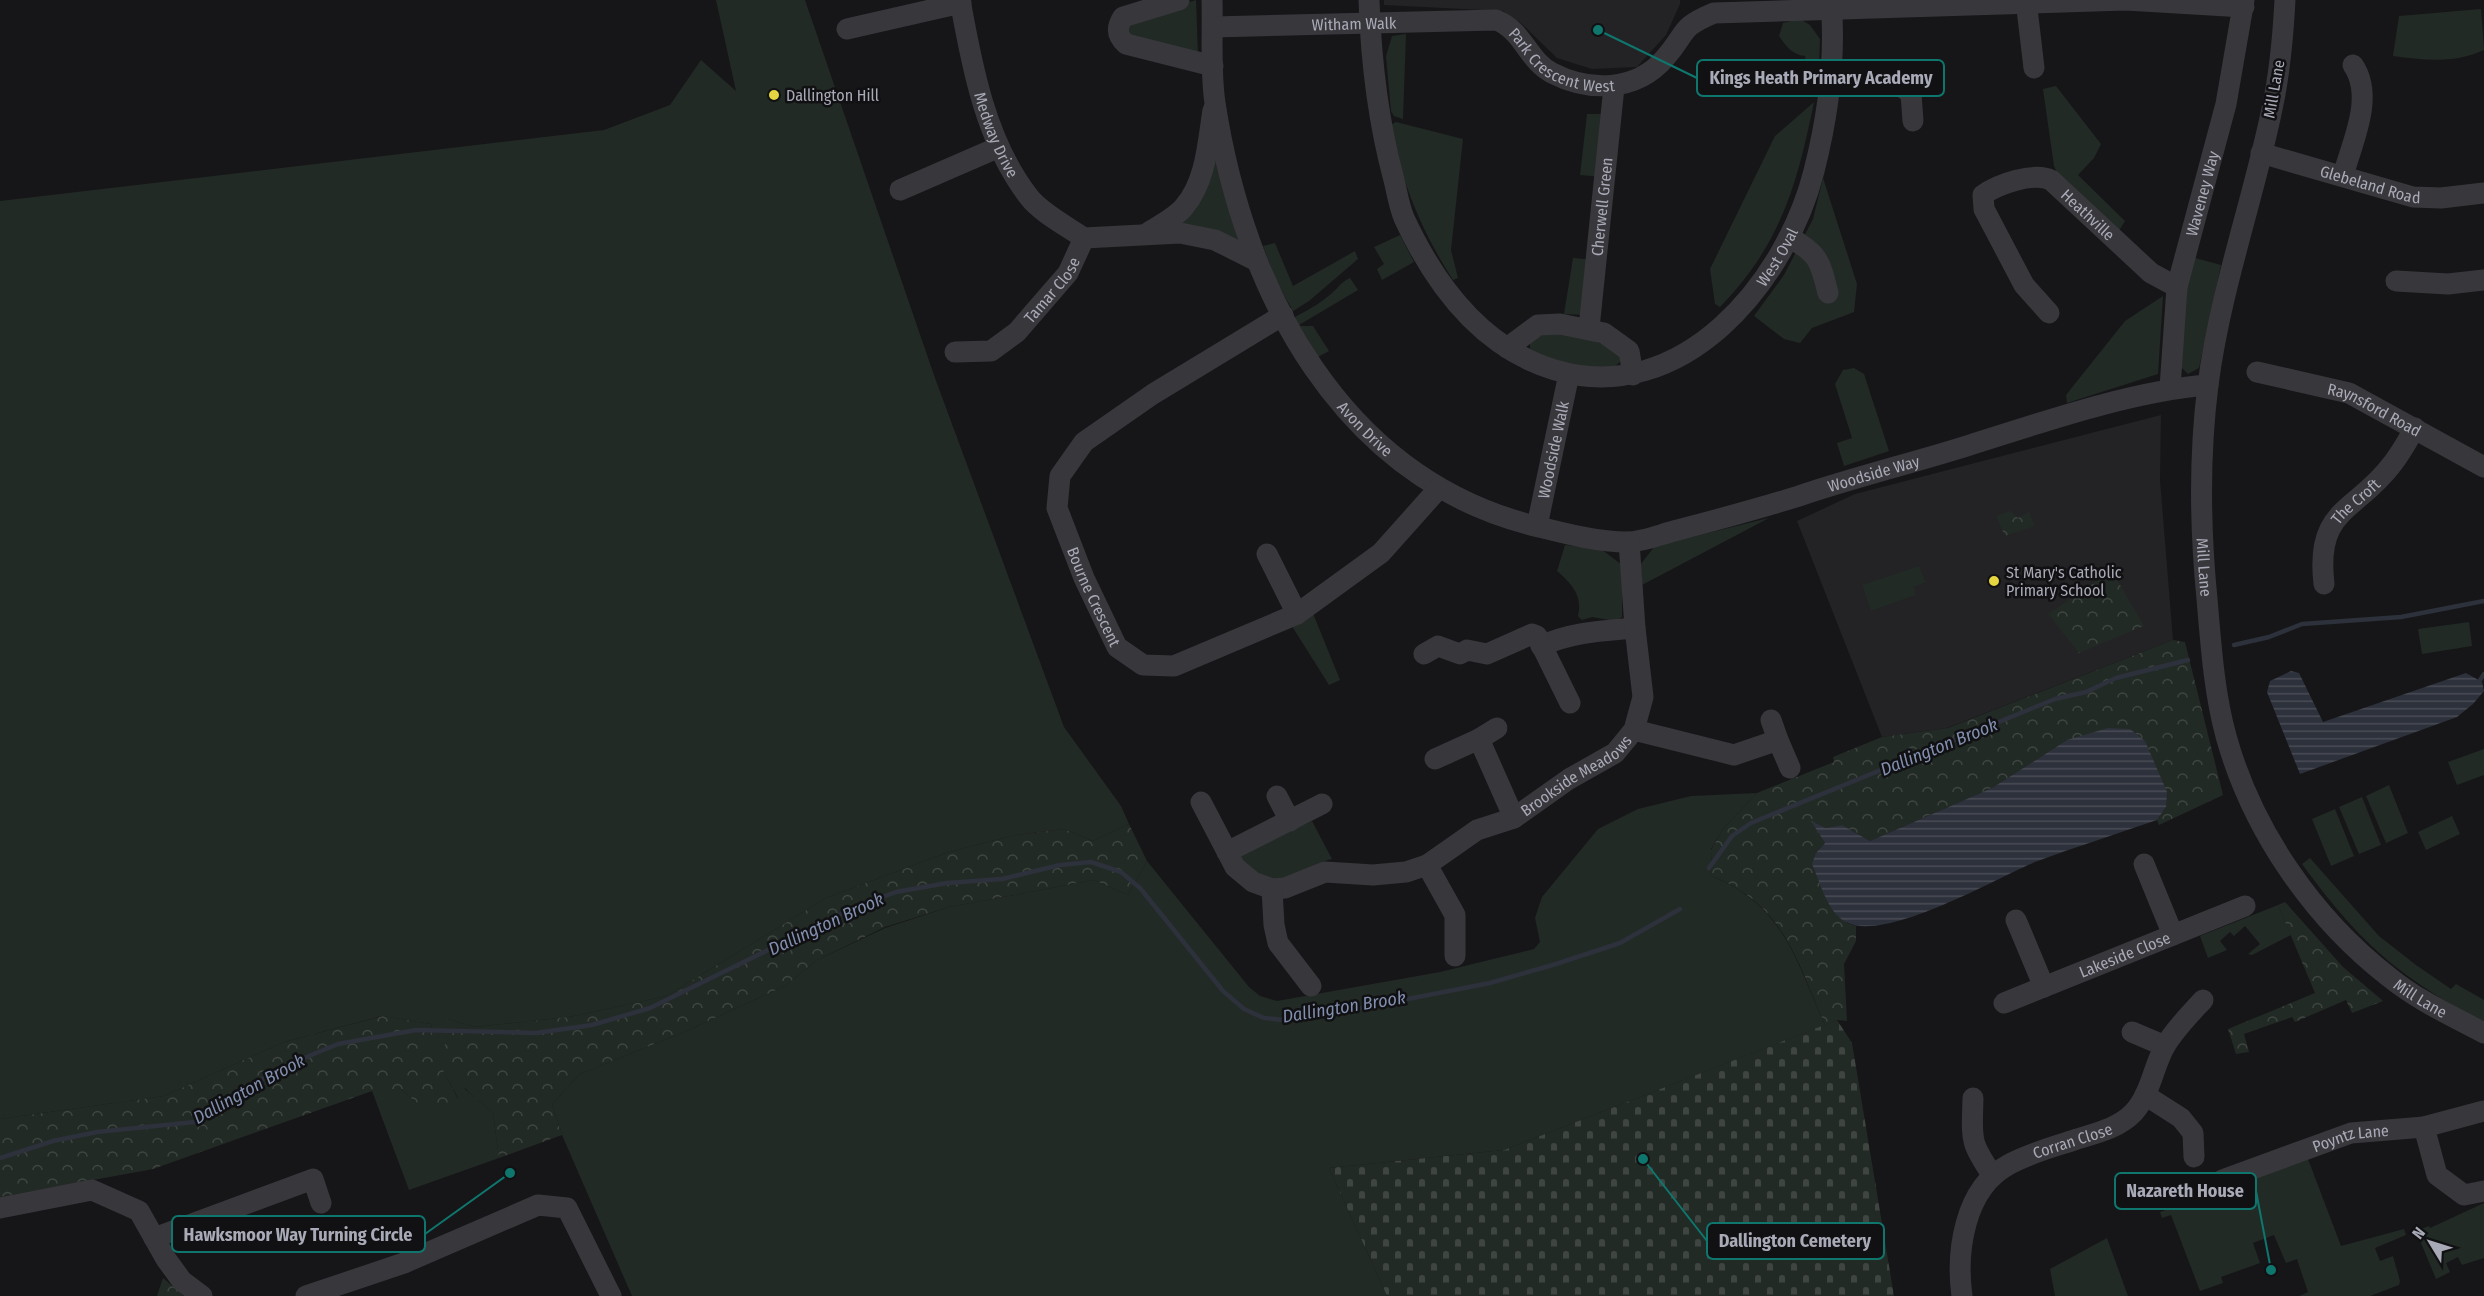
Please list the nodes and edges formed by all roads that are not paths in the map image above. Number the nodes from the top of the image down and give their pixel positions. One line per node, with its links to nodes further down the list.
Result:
1 (1179, 0): 14 (street)
2 (1212, 0): 12 (street, Avon Drive)
3 (1370, 0): 11 (street, West Oval)
4 (2126, 0): 7 (street); 8 (street)
5 (2285, 0): 22 (street, Mill Lane)
6 (961, 1): 13 (street); 21 (street, Medway Drive)
7 (2026, 1): 9 (street); 15 (street)
8 (2244, 3): 32 (street, Waveney Way)
9 (1832, 5): 17 (street, West Oval); 18 (street, Park Crescent West)
10 (1496, 20): 11 (street, Witham Walk); 18 (street, Park Crescent West)
11 (1370, 22): 12 (street, Witham Walk); 37 (street, West Oval)
12 (1213, 27): 14 (street, Avon Drive)
13 (847, 28)
14 (1213, 66): 19 (street, Avon Drive)
15 (2034, 68)
16 (2362, 69): 23 (street)
17 (1832, 73): 20 (street); 27 (street, West Oval)
18 (1614, 87): 36 (street, Cherwell Green)
19 (1215, 101): 26 (street, Avon Drive); 29 (street, Avon Drive)
20 (1913, 122)
21 (999, 147): 24 (street); 28 (street, Medway Drive)
22 (2260, 153): 23 (street, Glebeland Road); 42 (street, Mill Lane)
23 (2343, 176): 25 (street, Glebeland Road)
24 (900, 190)
25 (2484, 193)
26 (1146, 234): 28 (street, Tamar Close); 29 (street)
27 (1789, 237): 33 (street); 41 (street, West Oval)
28 (1084, 238): 38 (street, Tamar Close)
29 (1257, 261): 35 (street, Avon Drive)
30 (2484, 280): 31 (street)
31 (2396, 281)
32 (2177, 287): 34 (street, Heathville); 43 (street, Waveney Way)
33 (1828, 293)
34 (2049, 313)
35 (1283, 315): 46 (street, Avon Drive); 51 (street, Bourne Crescent)
36 (1589, 328): 37 (street); 41 (street)
37 (1507, 348): 40 (street, West Oval)
38 (955, 352)
39 (2257, 372): 44 (street, Raynsford Road)
40 (1569, 374): 41 (street, West Oval); 47 (street, Woodside Walk)
41 (1634, 375)
42 (2208, 385): 43 (street, Woodside Way); 77 (street, Mill Lane)
43 (2170, 388): 48 (street, Woodside Way)
44 (2415, 428): 45 (street, Raynsford Road); 50 (street, The Croft)
45 (2484, 467)
46 (1439, 488): 47 (street, Avon Drive); 51 (street, Bourne Crescent)
47 (1536, 526): 48 (street, Woodside Way)
48 (1629, 542): 52 (street, Brookside Meadows)
49 (1267, 554): 51 (street)
50 (2324, 584)
51 (1297, 614)
52 (1635, 628): 53 (street); 56 (street, Brookside Meadows)
53 (1539, 641): 54 (street); 55 (street)
54 (1424, 654)
55 (1570, 703)
56 (1634, 730): 58 (street, Brookside Meadows); 62 (street, Brookside Meadows)
57 (1435, 759): 62 (street, Brookside Meadows)
58 (1790, 768)
59 (1277, 796): 63 (street)
60 (1201, 802): 64 (street)
61 (1322, 804): 63 (street)
62 (1514, 818): 66 (street, Brookside Meadows)
63 (1290, 820): 64 (street)
64 (1227, 852): 67 (street)
65 (2145, 864): 70 (street)
66 (1427, 865): 67 (street, Brookside Meadows); 71 (street)
67 (1272, 889): 72 (street)
68 (2245, 906): 70 (street, Lakeside Close)
69 (2016, 920): 73 (street)
70 (2173, 935): 73 (street, Lakeside Close)
71 (1455, 956)
72 (1311, 986)
73 (2044, 987): 75 (street, Lakeside Close)
74 (2204, 1000): 78 (street, Corran Close)
75 (2004, 1003)
76 (2132, 1032): 78 (street)
77 (2484, 1033)
78 (2165, 1046): 79 (street, Corran Close)
79 (2145, 1095): 83 (street); 84 (street, Corran Close)
80 (1973, 1098): 84 (street)
81 (2484, 1111): 82 (street, Poyntz Lane)
82 (2424, 1127): 85 (street, Poyntz Lane); 86 (street)
83 (2194, 1157)
84 (1993, 1176): 93 (street, Corran Close)
85 (2222, 1180)
86 (2484, 1191)
87 (321, 1203): 89 (street)
88 (0, 1208): 89 (street)
89 (154, 1238): 91 (street)
90 (319, 1294): 92 (street)
91 (202, 1296)
92 (610, 1296)
93 (1962, 1296)

